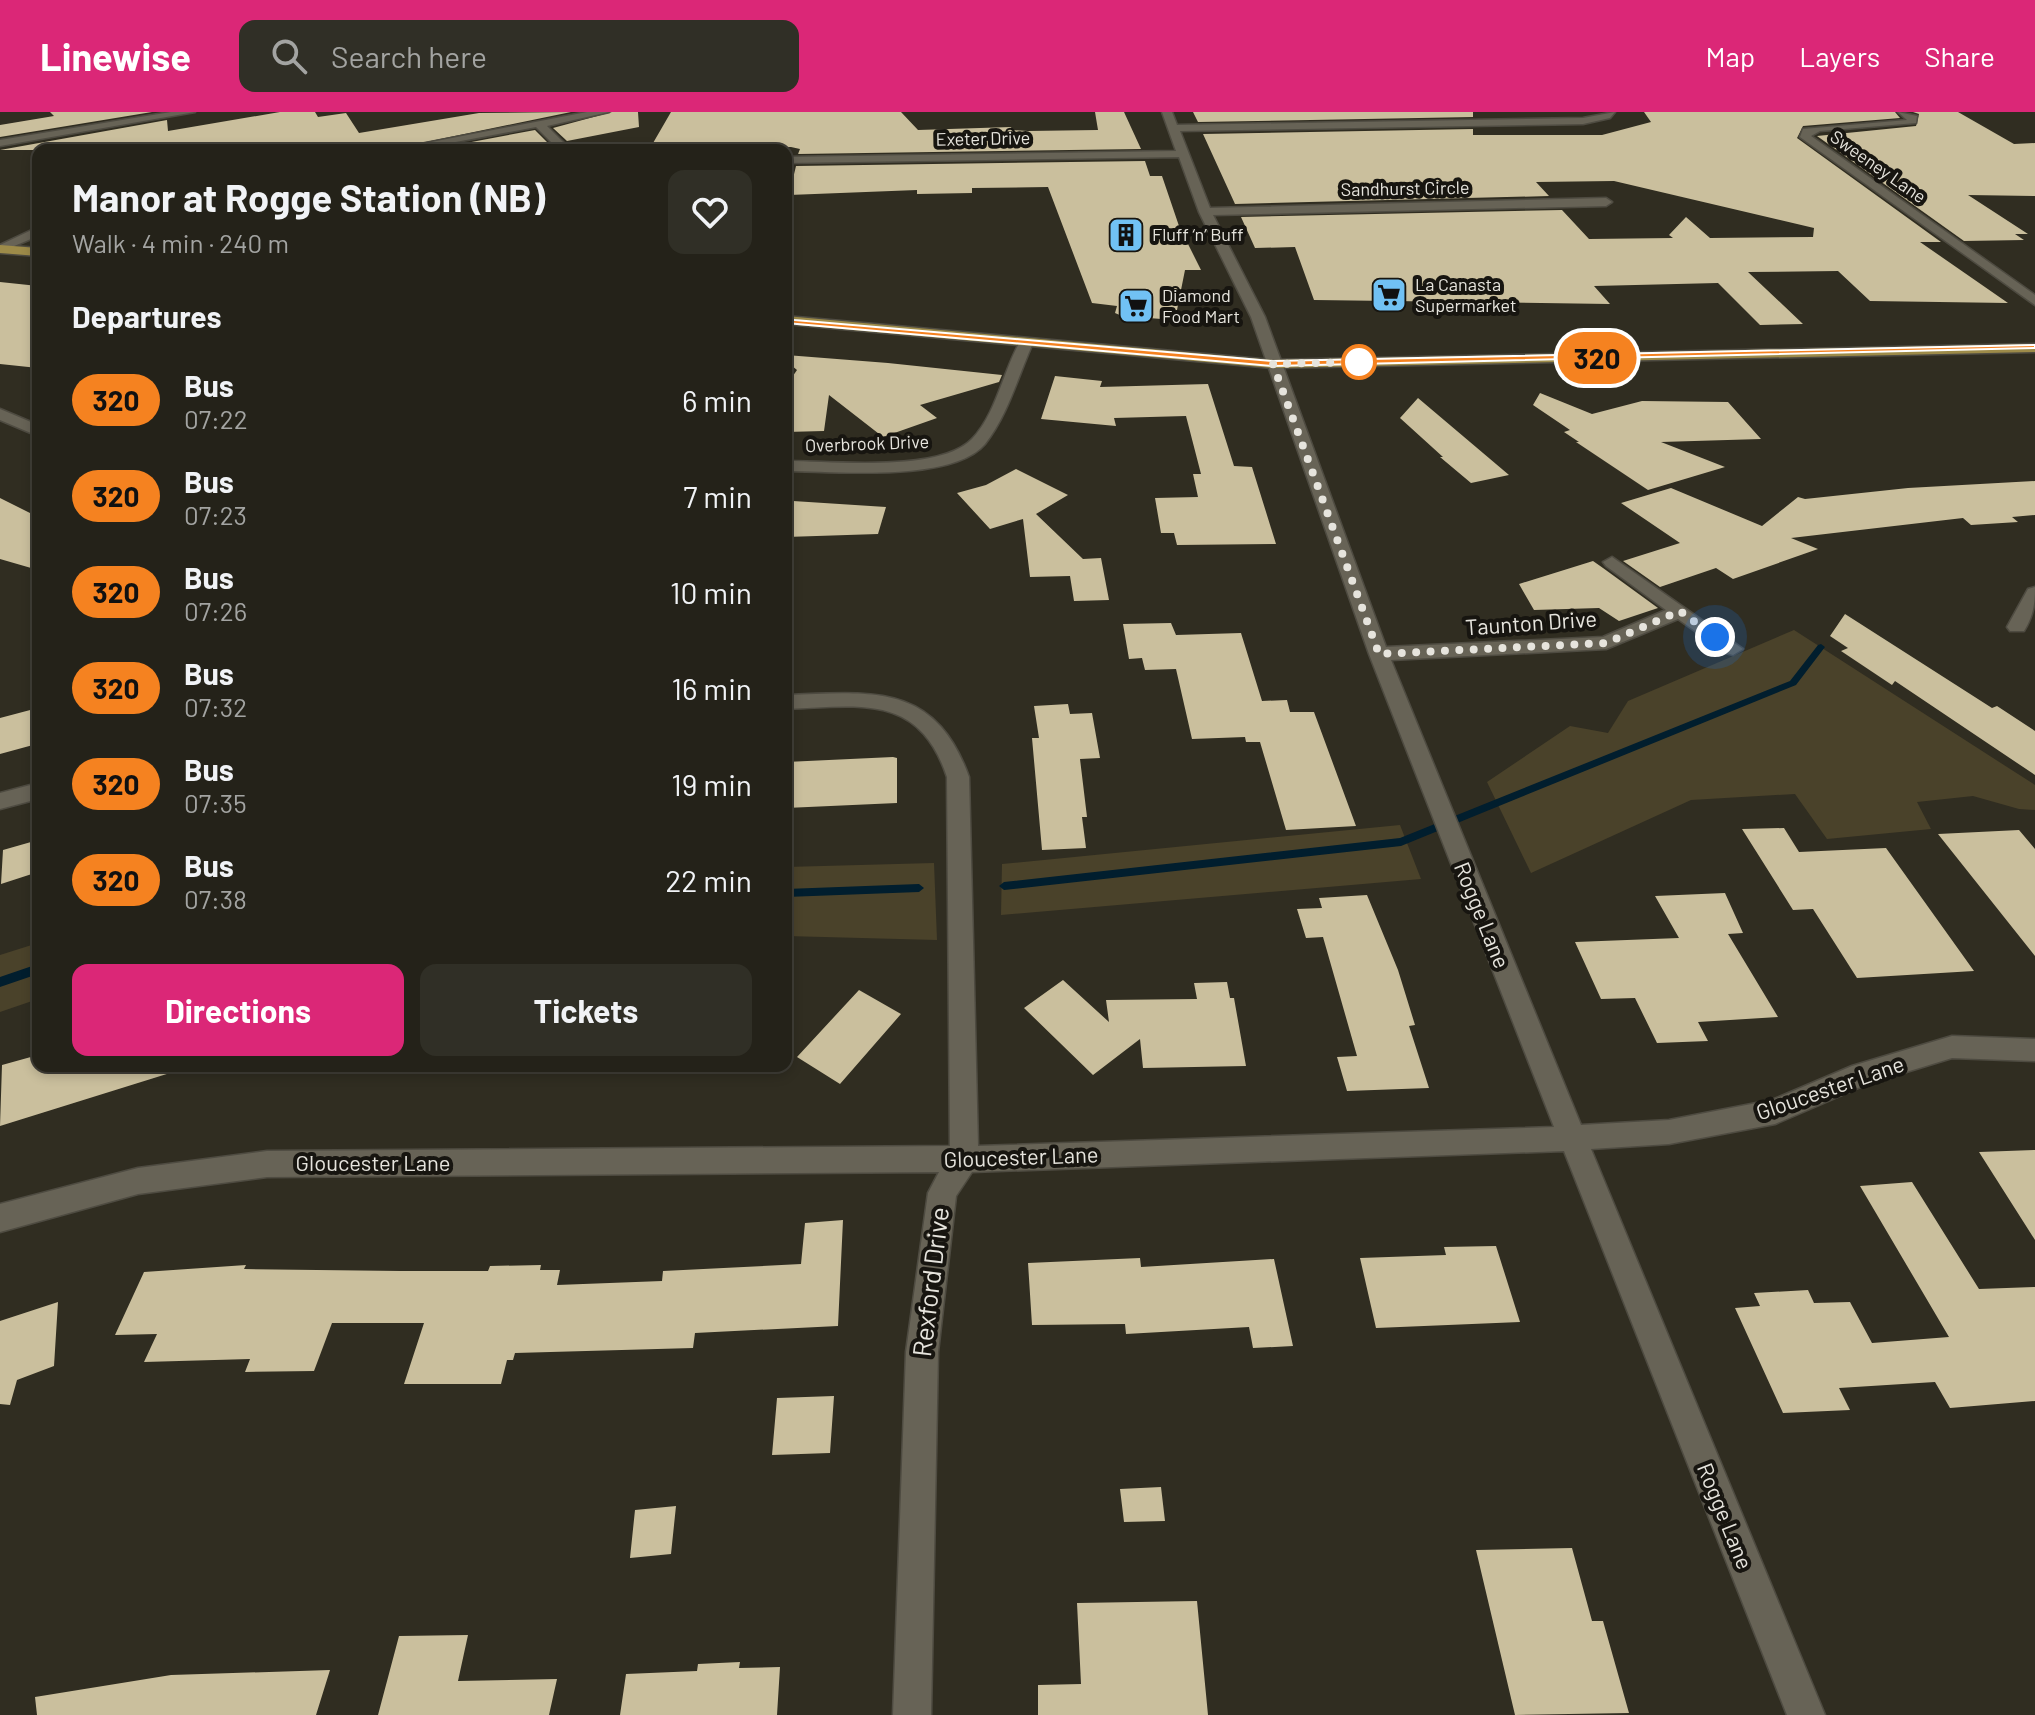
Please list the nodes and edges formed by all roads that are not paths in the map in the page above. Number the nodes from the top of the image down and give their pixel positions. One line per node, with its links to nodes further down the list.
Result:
1 (190, 112): 10 (street)
2 (604, 112): 8 (street)
3 (1167, 112): 9 (street, Rogge Lane)
4 (1399, 112): 7 (street)
5 (1903, 112): 20 (street, Sweeney Lane)
6 (1608, 114): 7 (street)
7 (1408, 123): 9 (street)
8 (539, 124): 11 (street); 12 (street)
9 (1173, 128): 13 (street, Rogge Lane)
10 (0, 143)
11 (428, 144)
12 (559, 144)
13 (1180, 154): 14 (street, Exeter Drive); 16 (street, Rogge Lane)
14 (792, 160)
15 (1606, 202): 16 (street, Sandhurst Circle)
16 (1205, 212): 24 (street, Rogge Lane)
17 (32, 234): 18 (street)
18 (1, 249): 19 (main road)
19 (32, 252)
20 (2035, 301)
21 (792, 321): 22 (main road)
22 (1026, 343): 24 (main road); 27 (street, Overbrook Drive)
23 (2035, 348): 24 (main road)
24 (1273, 364): 33 (street, Rogge Lane)
25 (0, 414): 26 (street)
26 (32, 428)
27 (792, 466)
28 (1612, 562): 30 (street)
29 (2035, 593): 31 (street)
30 (1680, 611): 32 (street); 33 (street, Taunton Drive)
31 (2017, 627)
32 (1733, 649)
33 (1379, 654): 38 (street, Rogge Lane)
34 (792, 702): 39 (street)
35 (32, 793): 36 (street)
36 (0, 801)
37 (2035, 1050): 38 (street, Gloucester Lane)
38 (1573, 1137): 39 (street, Gloucester Lane); 42 (street, Rogge Lane)
39 (964, 1159): 40 (street, Gloucester Lane); 41 (street, Rexford Drive)
40 (0, 1218)
41 (912, 1715)
42 (1806, 1715)

